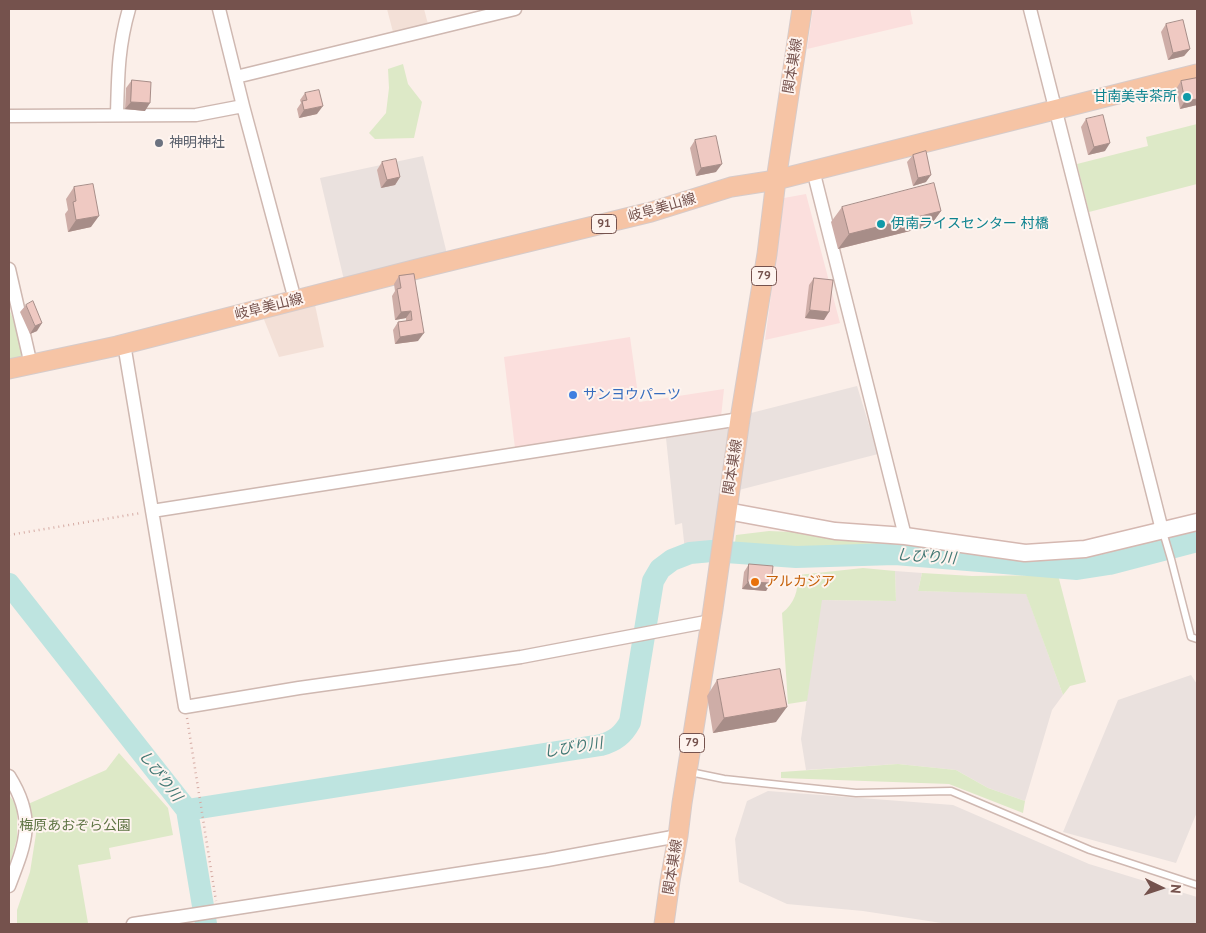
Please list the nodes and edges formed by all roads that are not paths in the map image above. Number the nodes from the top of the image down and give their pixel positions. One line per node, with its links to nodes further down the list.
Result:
1 (129, 9): 10 (street)
2 (219, 9): 7 (street)
3 (515, 9): 7 (street)
4 (802, 9): 13 (main road, 関本巣線 / 79)
5 (1030, 9): 9 (street)
6 (1197, 74): 9 (main road, 岐阜美山線 / 91)
7 (236, 77): 8 (street)
8 (243, 106): 10 (street); 15 (street)
9 (1056, 109): 12 (main road, 岐阜美山線 / 91); 23 (street)
10 (117, 115): 11 (street)
11 (9, 116)
12 (813, 170): 13 (main road, 岐阜美山線 / 91); 24 (street)
13 (776, 180): 15 (main road, 岐阜美山線 / 91); 19 (main road, 関本巣線 / 79)
14 (9, 269): 17 (street)
15 (295, 300): 16 (main road, 岐阜美山線 / 91)
16 (124, 344): 17 (main road, 岐阜美山線 / 91); 20 (street)
17 (31, 365): 18 (main road, 岐阜美山線 / 91)
18 (9, 369)
19 (740, 419): 20 (street); 21 (main road, 関本巣線 / 79)
20 (152, 511): 25 (street)
21 (727, 511): 24 (street); 25 (main road, 関本巣線 / 79)
22 (1197, 522): 23 (street)
23 (1164, 535): 24 (street); 26 (lane)
24 (905, 536)
25 (711, 621): 27 (main road, 関本巣線 / 79)
26 (1197, 639)
27 (687, 771): 29 (main road, 関本巣線 / 79); 30 (lane)
28 (9, 776): 31 (street)
29 (678, 836): 32 (street); 33 (main road, 関本巣線 / 79)
30 (1197, 885)
31 (9, 886)
32 (133, 924)
33 (664, 924)

